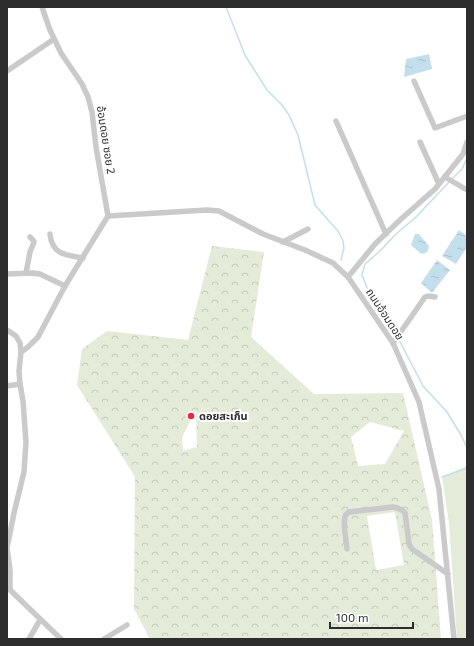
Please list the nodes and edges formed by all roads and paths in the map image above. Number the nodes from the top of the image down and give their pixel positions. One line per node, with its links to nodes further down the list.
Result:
1 (42, 7): 2 (street, อ้อมดอย ซอย 2)
2 (54, 39): 3 (street); 12 (street, อ้อมดอย ซอย 2)
3 (7, 71)
4 (414, 81): 5 (street)
5 (467, 116)
6 (336, 121): 15 (street)
7 (420, 142): 10 (street)
8 (467, 142): 9 (street)
9 (445, 177): 10 (street); 11 (street)
10 (439, 184): 15 (street)
11 (467, 190)
12 (108, 216): 17 (street, ถนนอ้อมดอย); 18 (street)
13 (308, 229): 17 (street)
14 (50, 234): 18 (street)
15 (386, 234): 21 (street)
16 (30, 237): 19 (street)
17 (283, 242): 21 (street, ถนนอ้อมดอย)
18 (83, 258): 22 (street)
19 (26, 273): 20 (street); 22 (street)
20 (7, 274)
21 (348, 277): 25 (street, ถนนอ้อมดอย)
22 (65, 286): 26 (street)
23 (435, 297): 25 (street)
24 (7, 330): 26 (street)
25 (393, 343): 30 (street, ถนนอ้อมดอย)
26 (21, 352): 27 (street)
27 (20, 384): 28 (street); 31 (street)
28 (7, 386)
29 (347, 549): 30 (street)
30 (448, 574): 37 (street, ถนนอ้อมดอย)
31 (8, 588): 32 (street)
32 (40, 620): 34 (street); 35 (street)
33 (127, 625): 36 (street)
34 (28, 639)
35 (61, 639)
36 (104, 639)
37 (454, 639)

